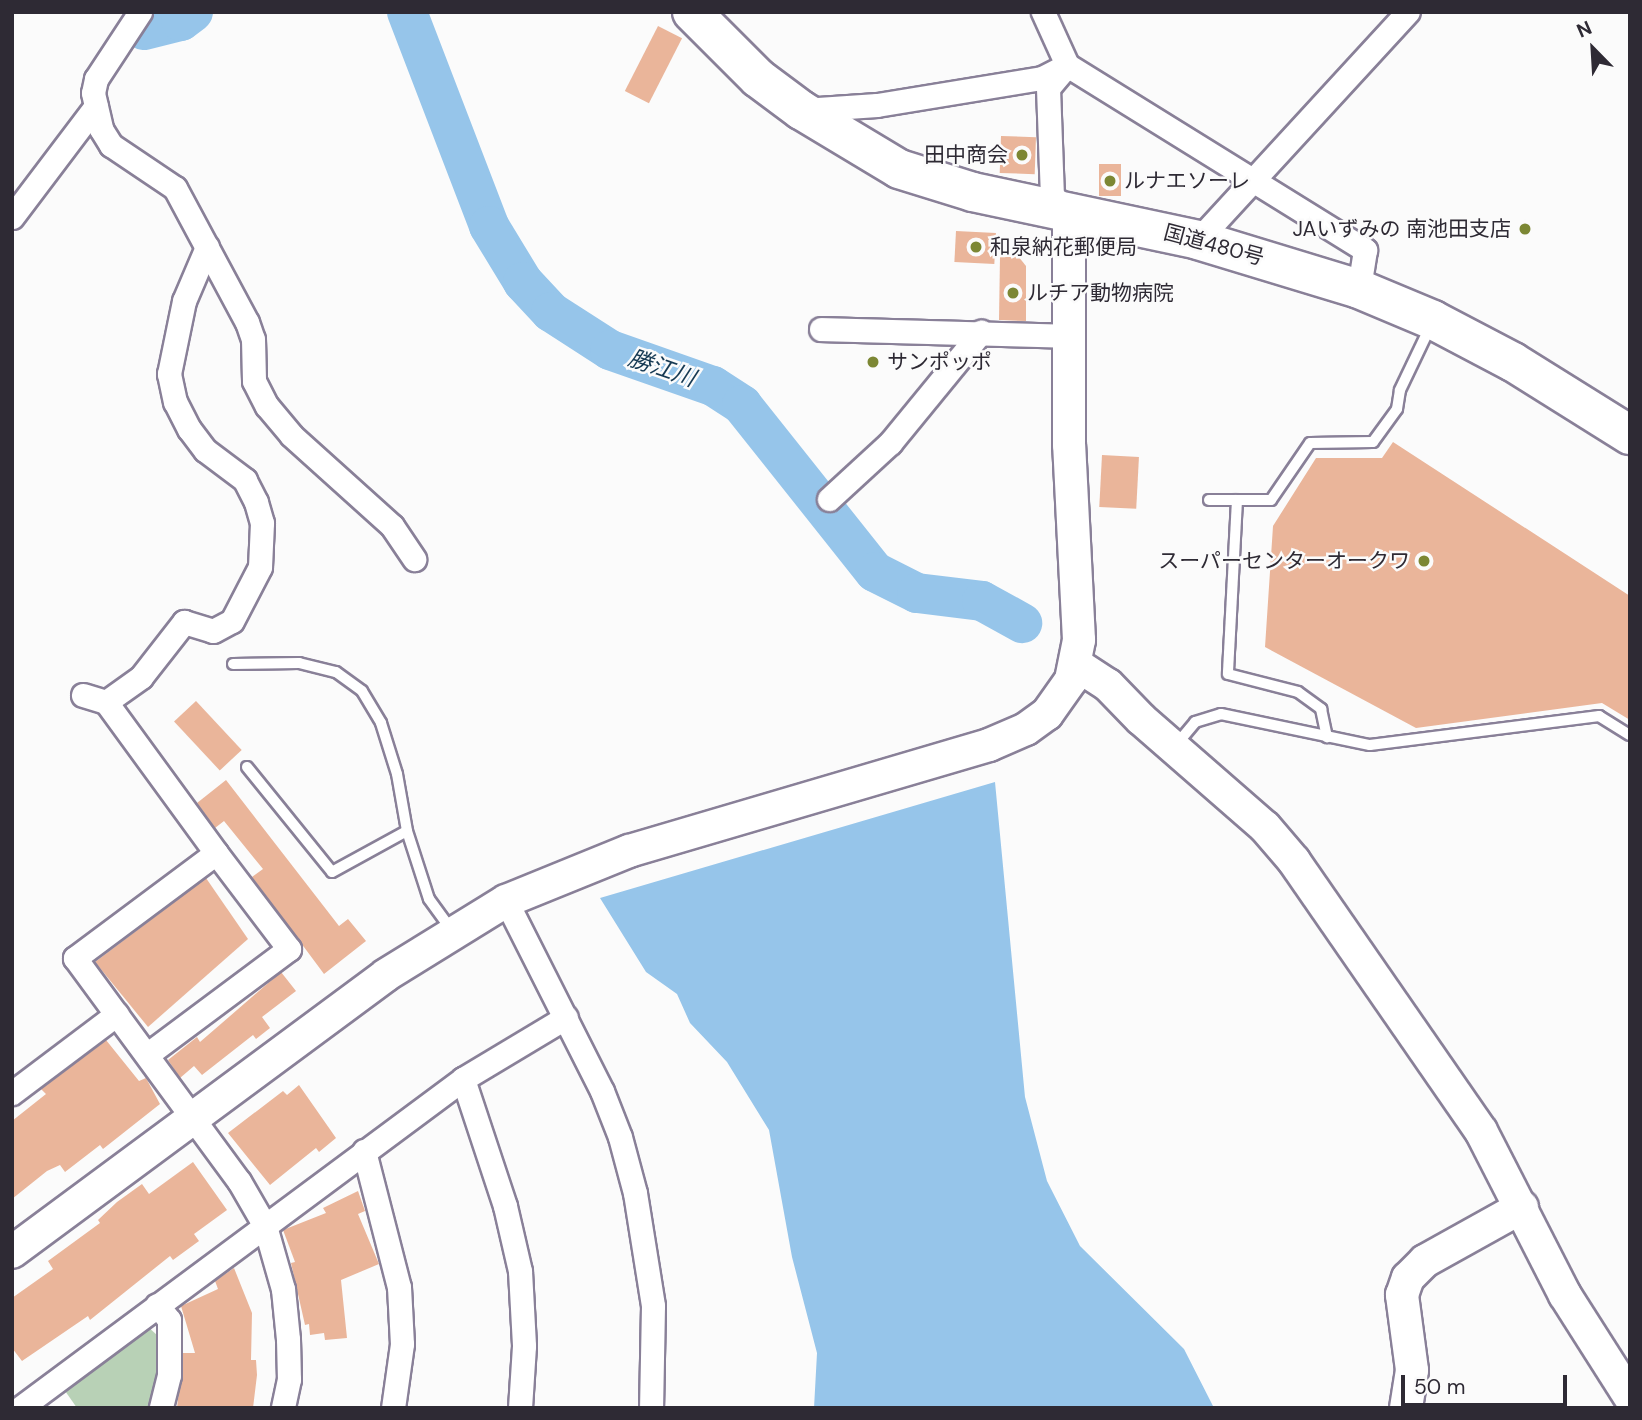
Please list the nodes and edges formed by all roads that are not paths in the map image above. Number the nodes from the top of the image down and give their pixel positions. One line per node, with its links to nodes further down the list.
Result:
1 (140, 12): 6 (street)
2 (692, 12): 7 (highway, 国道480号)
3 (1043, 12): 5 (street)
4 (1409, 12): 8 (street)
5 (1067, 65): 7 (street); 8 (street); 9 (street)
6 (96, 106): 10 (street); 12 (street)
7 (801, 110): 9 (highway, 国道480号)
8 (1249, 181): 11 (street); 13 (street)
9 (1069, 211): 11 (highway, 国道480号); 17 (street)
10 (12, 217)
11 (1198, 240): 13 (highway, 国道480号)
12 (207, 247): 22 (street); 26 (street)
13 (1359, 289): 14 (highway, 国道480号)
14 (1433, 320): 18 (highway, 国道480号); 21 (lane)
15 (821, 329): 16 (street)
16 (981, 332): 17 (street); 19 (street)
17 (1072, 336): 24 (street)
18 (1630, 435)
19 (829, 499)
20 (1209, 500): 21 (lane)
21 (1237, 500): 28 (lane)
22 (414, 559)
23 (233, 664): 31 (lane)
24 (1077, 665): 29 (street); 33 (street)
25 (83, 695): 26 (street)
26 (106, 702): 32 (street)
27 (1630, 735): 28 (lane)
28 (1327, 737): 29 (lane)
29 (1174, 747): 42 (street)
30 (247, 767): 31 (lane)
31 (407, 831): 34 (lane)
32 (216, 853): 35 (street); 37 (street)
33 (506, 901): 34 (street); 36 (street)
34 (452, 932): 40 (street)
35 (117, 1014): 37 (street); 39 (street)
36 (566, 1017): 38 (street); 52 (street)
37 (148, 1054): 40 (street)
38 (463, 1079): 41 (street); 51 (street)
39 (12, 1093)
40 (193, 1117): 43 (street); 44 (street)
41 (364, 1151): 43 (street); 50 (street)
42 (1522, 1207): 46 (street); 53 (street)
43 (265, 1226): 45 (street); 49 (street)
44 (12, 1251)
45 (157, 1305): 47 (street); 48 (street)
46 (1630, 1397)
47 (20, 1408)
48 (162, 1408)
49 (283, 1408)
50 (393, 1408)
51 (520, 1408)
52 (651, 1408)
53 (1406, 1408)

